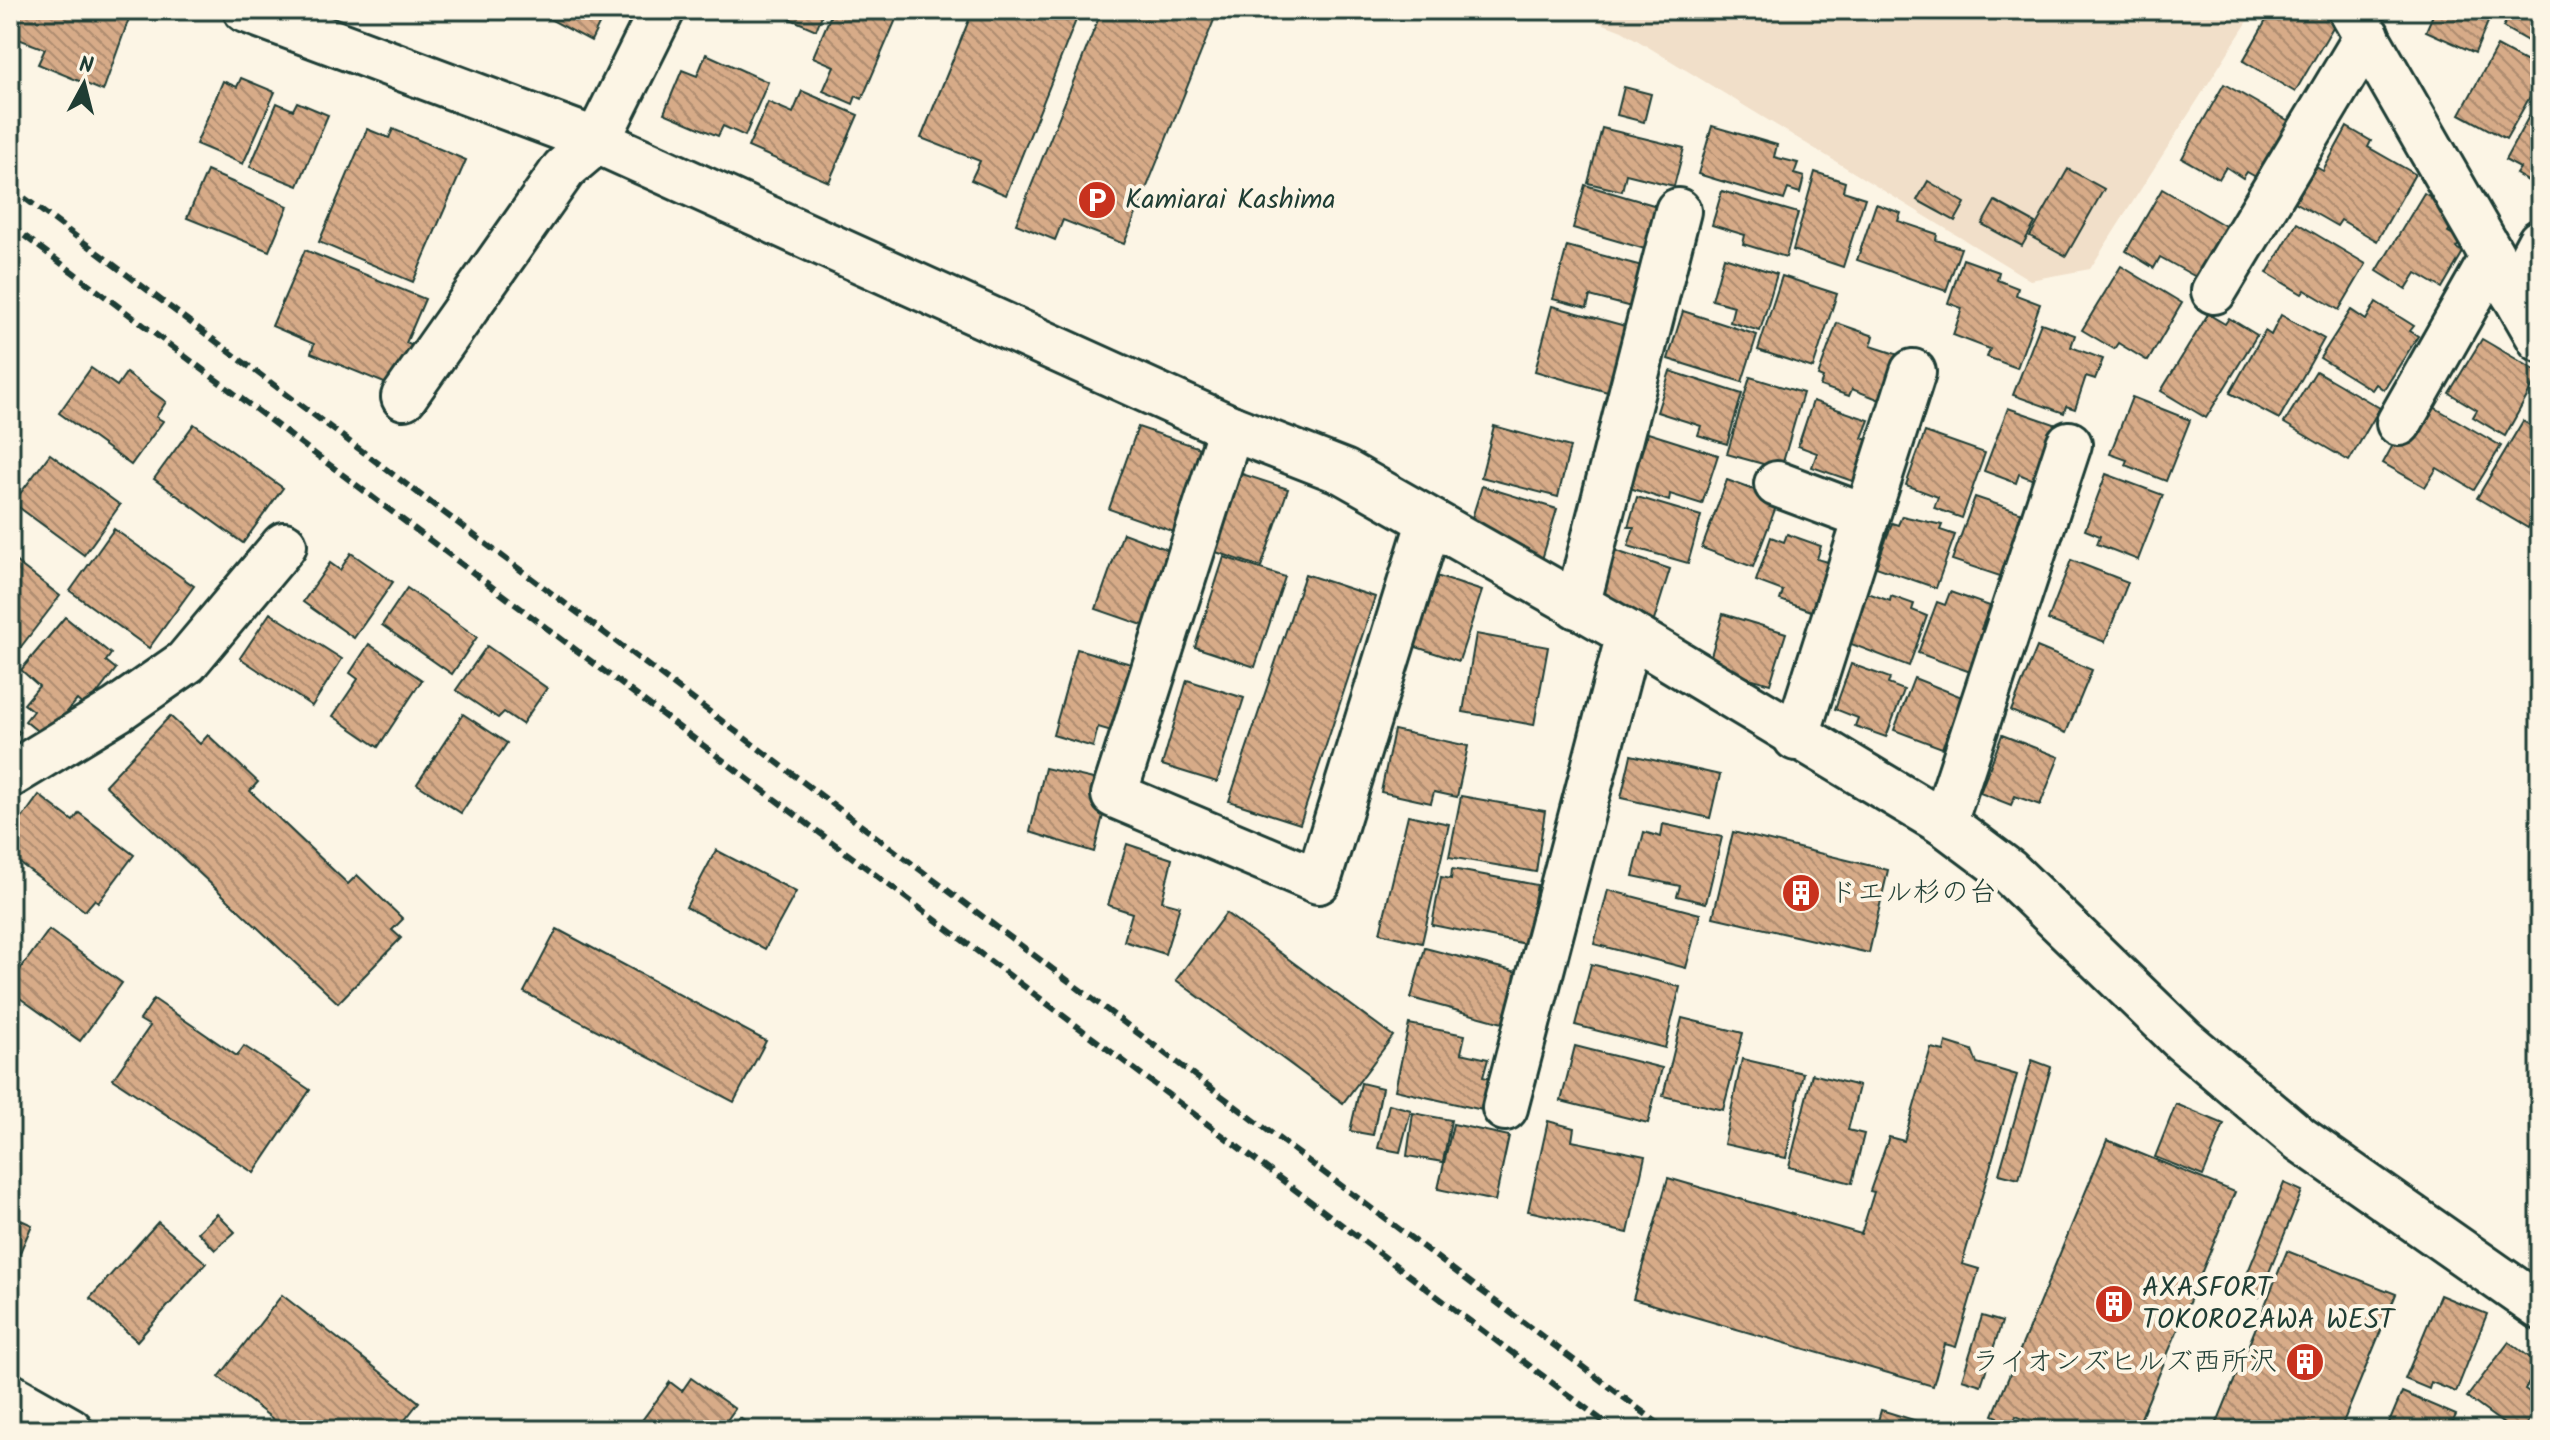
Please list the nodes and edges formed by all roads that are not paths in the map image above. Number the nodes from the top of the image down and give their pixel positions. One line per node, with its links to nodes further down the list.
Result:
1 (246, 10): 4 (street)
2 (662, 10): 4 (street)
3 (2359, 23): 7 (street); 8 (street)
4 (597, 141): 11 (street); 13 (street)
5 (1678, 211): 19 (street)
6 (2540, 242): 7 (street)
7 (2503, 276): 9 (street); 12 (street)
8 (2214, 291)
9 (2540, 339)
10 (1913, 372): 16 (street)
11 (404, 397)
12 (2399, 423)
13 (1231, 428): 17 (street); 17 (street)
14 (2069, 444): 23 (street)
15 (1777, 484): 16 (street)
16 (1865, 517): 21 (street)
17 (1429, 523): 19 (street)
18 (284, 545): 22 (street)
19 (1577, 606): 20 (street)
20 (1629, 634): 21 (street); 24 (street)
21 (1796, 738): 23 (street)
22 (10, 775)
23 (1944, 823): 25 (street)
24 (1505, 1108)
25 (2540, 1307)
26 (10, 1396): 27 (street)
27 (70, 1430)

